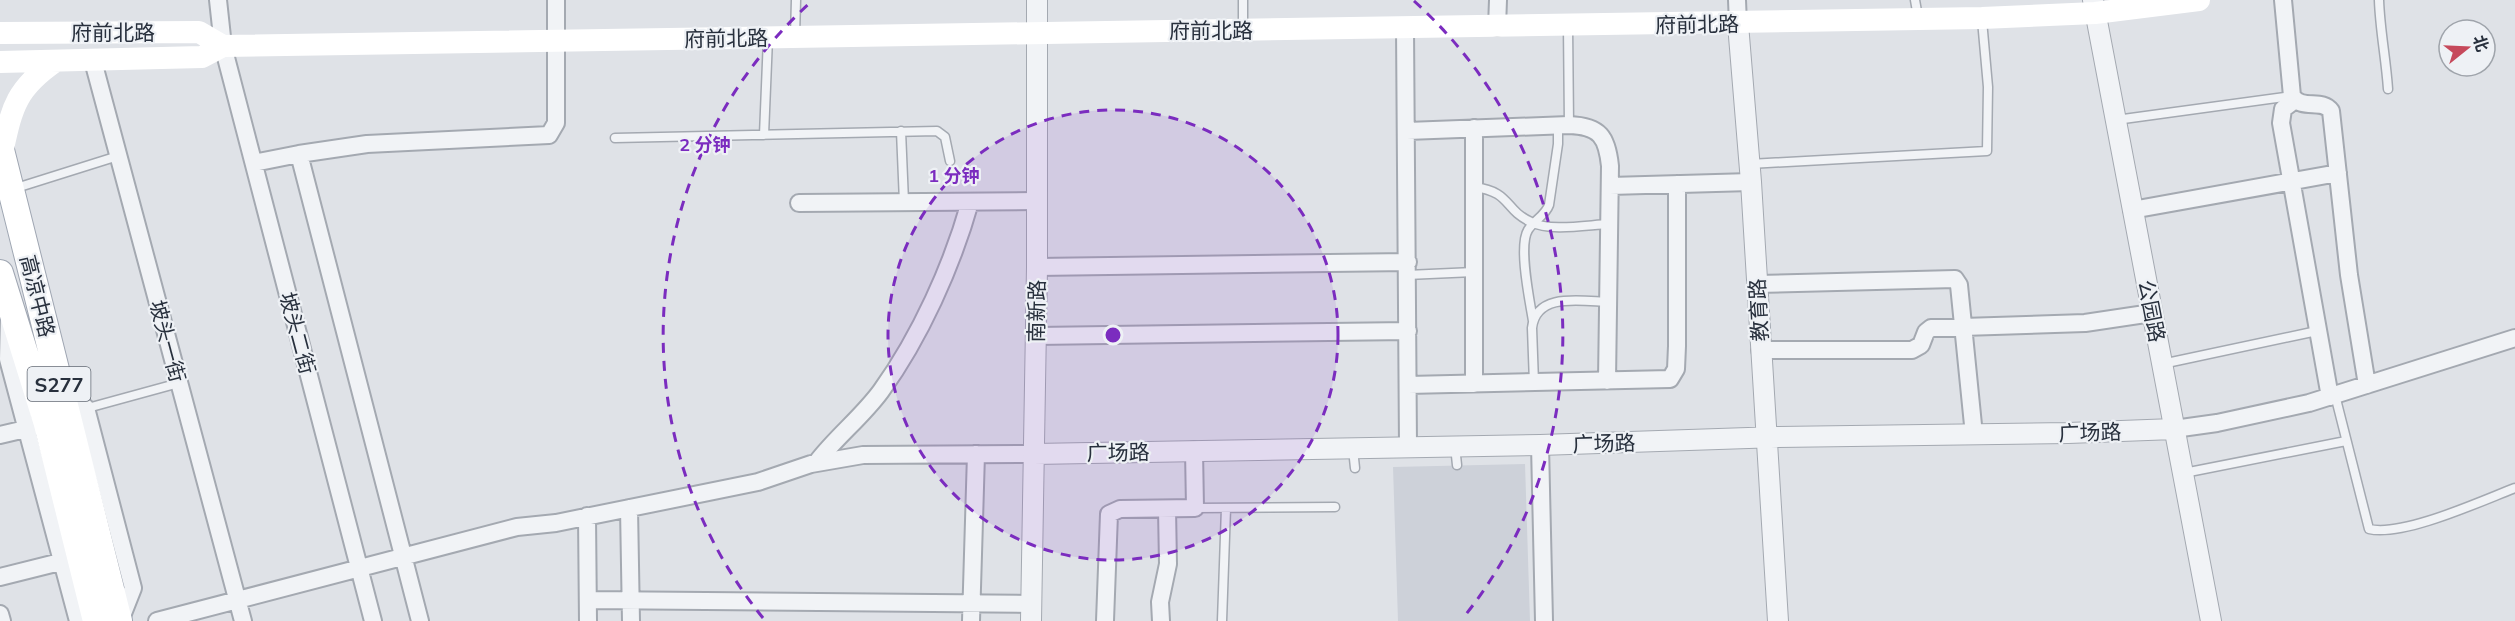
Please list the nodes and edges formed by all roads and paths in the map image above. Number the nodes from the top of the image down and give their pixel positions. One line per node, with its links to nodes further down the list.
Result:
1 (218, 0): 24 (street, 坡头二街)
2 (556, 0): 23 (street)
3 (795, 0): 21 (lane)
4 (1037, 0): 20 (street, 南新路)
5 (1243, 0): 18 (lane)
6 (1498, 0): 16 (street)
7 (1737, 0): 14 (street, 教育路)
8 (2199, 0): 11 (main road, 府前北路)
9 (2283, 0): 29 (street)
10 (2379, 0): 28 (lane)
11 (2094, 6): 13 (main road, 府前北路); 30 (street, 公园路)
12 (1917, 9): 13 (main road, 府前北路); 14 (main road, 府前北路)
13 (1982, 18): 42 (lane)
14 (1738, 24): 15 (main road, 府前北路); 42 (street, 教育路)
15 (1568, 26): 16 (main road, 府前北路); 31 (lane)
16 (1497, 27): 17 (main road, 府前北路)
17 (1405, 28): 18 (main road, 府前北路); 34 (street)
18 (1243, 30): 20 (main road, 府前北路)
19 (0, 33): 24 (main road, 府前北路)
20 (1037, 33): 21 (main road, 府前北路); 49 (street, 南新路)
21 (795, 37): 22 (main road, 府前北路)
22 (768, 38): 23 (main road, 府前北路); 35 (lane)
23 (555, 41): 24 (main road, 府前北路); 38 (street)
24 (223, 46): 26 (main road, 府前北路); 41 (street, 坡头二街)
25 (56, 61): 26 (main road, 府前北路); 27 (main road, 府前北路); 37 (main road)
26 (93, 61): 39 (street, 坡头一街)
27 (0, 62)
28 (2388, 89)
29 (2293, 98): 30 (lane); 43 (street); 44 (street)
30 (2115, 120): 53 (street, 公园路)
31 (1563, 125): 32 (street); 46 (street); 54 (lane)
32 (1474, 128): 34 (street); 47 (street)
33 (901, 131): 35 (lane); 40 (lane); 50 (lane)
34 (1407, 131): 57 (street)
35 (764, 135): 36 (lane)
36 (615, 138)
37 (1, 150): 48 (main road, 高凉中路 / S277)
38 (299, 154): 41 (street); 100 (street)
39 (118, 156): 48 (lane); 72 (street, 坡头一街)
40 (950, 161)
41 (254, 164): 102 (street, 坡头二街)
42 (1750, 173): 45 (street); 60 (street, 教育路)
43 (2338, 173): 44 (street); 76 (street)
44 (2290, 180): 53 (street); 65 (street)
45 (1677, 184): 46 (street); 71 (street)
46 (1610, 186): 55 (street)
47 (1474, 187): 54 (lane); 58 (street)
48 (12, 189): 78 (main road, 高凉中路 / S277)
49 (1035, 201): 51 (street); 56 (street, 南新路)
50 (904, 202): 51 (street); 52 (street)
51 (970, 202): 90 (street)
52 (799, 203)
53 (2132, 210): 62 (street, 公园路)
54 (1533, 224): 55 (lane); 63 (lane)
55 (1609, 224): 61 (street)
56 (1036, 267): 57 (street); 67 (street, 南新路)
57 (1408, 269): 58 (lane); 66 (street)
58 (1474, 272): 74 (street)
59 (0, 273): 78 (main road, 高凉中路 / S277)
60 (1757, 284): 64 (street); 69 (street, 教育路)
61 (1608, 302): 63 (lane); 71 (street)
62 (2152, 313): 64 (street); 70 (street, 公园路)
63 (1533, 321): 73 (lane)
64 (1964, 327): 69 (street); 81 (street)
65 (2317, 330): 70 (lane); 77 (street)
66 (1408, 331): 67 (street); 75 (street)
67 (1036, 336): 89 (street, 南新路)
68 (2515, 338): 76 (street)
69 (1760, 351): 82 (street, 教育路)
70 (2162, 364): 79 (street, 公园路)
71 (1607, 381): 73 (street)
72 (179, 383): 78 (lane); 104 (street, 坡头一街)
73 (1534, 383): 74 (street)
74 (1474, 384): 75 (street)
75 (1408, 385): 86 (street)
76 (2367, 385): 77 (street)
77 (2333, 396): 79 (street); 83 (lane)
78 (58, 414): 80 (street); 101 (main road, 高凉中路 / S277); 113 (main road, 高凉中路 / S277)
79 (2174, 429): 81 (street, 广场路); 92 (street, 公园路)
80 (0, 435)
81 (1974, 435): 82 (street, 广场路)
82 (1766, 437): 85 (street, 广场路); 124 (street, 教育路)
83 (2346, 441): 92 (lane); 93 (lane)
84 (1455, 445): 85 (street, 广场路); 86 (street, 广场路); 91 (lane)
85 (1540, 445): 123 (street)
86 (1408, 446): 87 (street, 广场路)
87 (1194, 450): 89 (street, 广场路); 96 (street)
88 (975, 454): 89 (street); 90 (street); 107 (street)
89 (1034, 454): 108 (street, 南新路)
90 (817, 462): 95 (street)
91 (1457, 465)
92 (2184, 473): 125 (street, 公园路)
93 (2515, 488)
94 (1335, 507): 97 (lane)
95 (629, 508): 99 (street); 106 (street)
96 (1195, 508): 97 (lane); 98 (street)
97 (1226, 508): 122 (lane)
98 (1167, 509): 120 (street); 121 (street)
99 (588, 516): 100 (street); 105 (street)
100 (403, 556): 102 (street); 117 (street)
101 (70, 559): 103 (street); 111 (street); 112 (main road, 高凉中路 / S277)
102 (359, 567): 104 (street); 116 (street, 坡头二街)
103 (0, 577)
104 (237, 599): 114 (street); 115 (street, 坡头一街)
105 (588, 600): 106 (street); 118 (street)
106 (631, 600): 107 (street); 119 (street)
107 (972, 613): 108 (street)
108 (1032, 613)
109 (0, 614): 110 (street)
110 (2, 621)
111 (78, 621)
112 (96, 621)
113 (119, 621)
114 (158, 621)
115 (243, 621)
116 (373, 621)
117 (420, 621)
118 (588, 621)
119 (631, 621)
120 (1105, 621)
121 (1161, 621)
122 (1222, 621)
123 (1544, 621)
124 (1778, 621)
125 (2211, 621)

